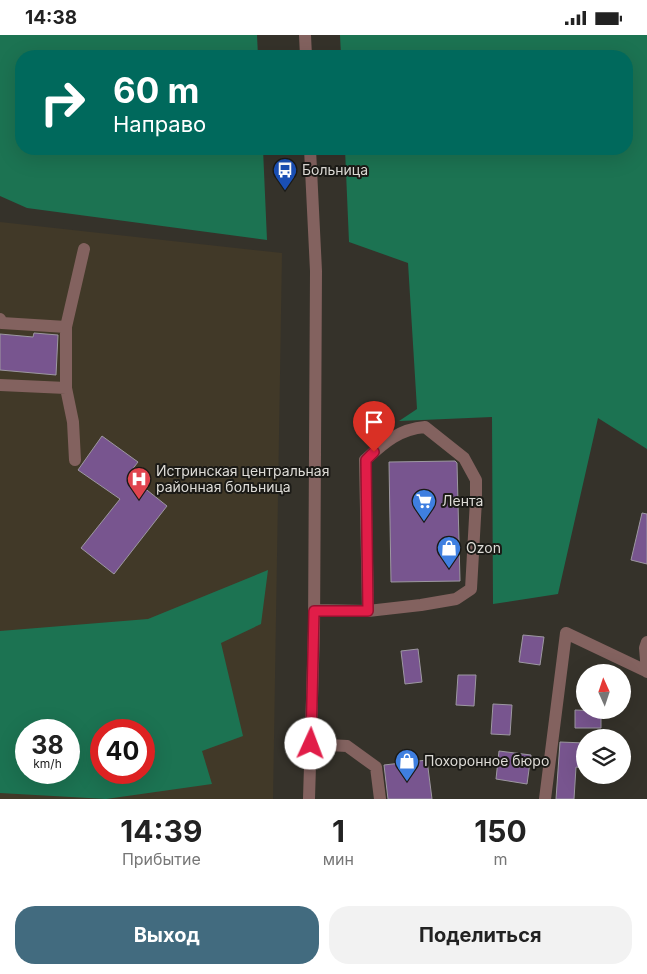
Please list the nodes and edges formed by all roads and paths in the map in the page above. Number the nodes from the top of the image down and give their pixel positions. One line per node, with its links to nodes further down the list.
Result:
1 (305, 35): 2 (street)
2 (306, 50)
3 (310, 155): 10 (street)
4 (84, 249): 6 (street)
5 (0, 319): 6 (street)
6 (66, 327): 8 (street)
7 (0, 385): 8 (street)
8 (66, 388): 9 (street)
9 (75, 461)
10 (314, 611): 11 (street); 14 (street)
11 (368, 611): 11 (street)
12 (647, 642): 13 (street)
13 (647, 672): 17 (street)
14 (311, 744): 15 (street); 16 (street)
15 (308, 799)
16 (380, 799)
17 (545, 799)

